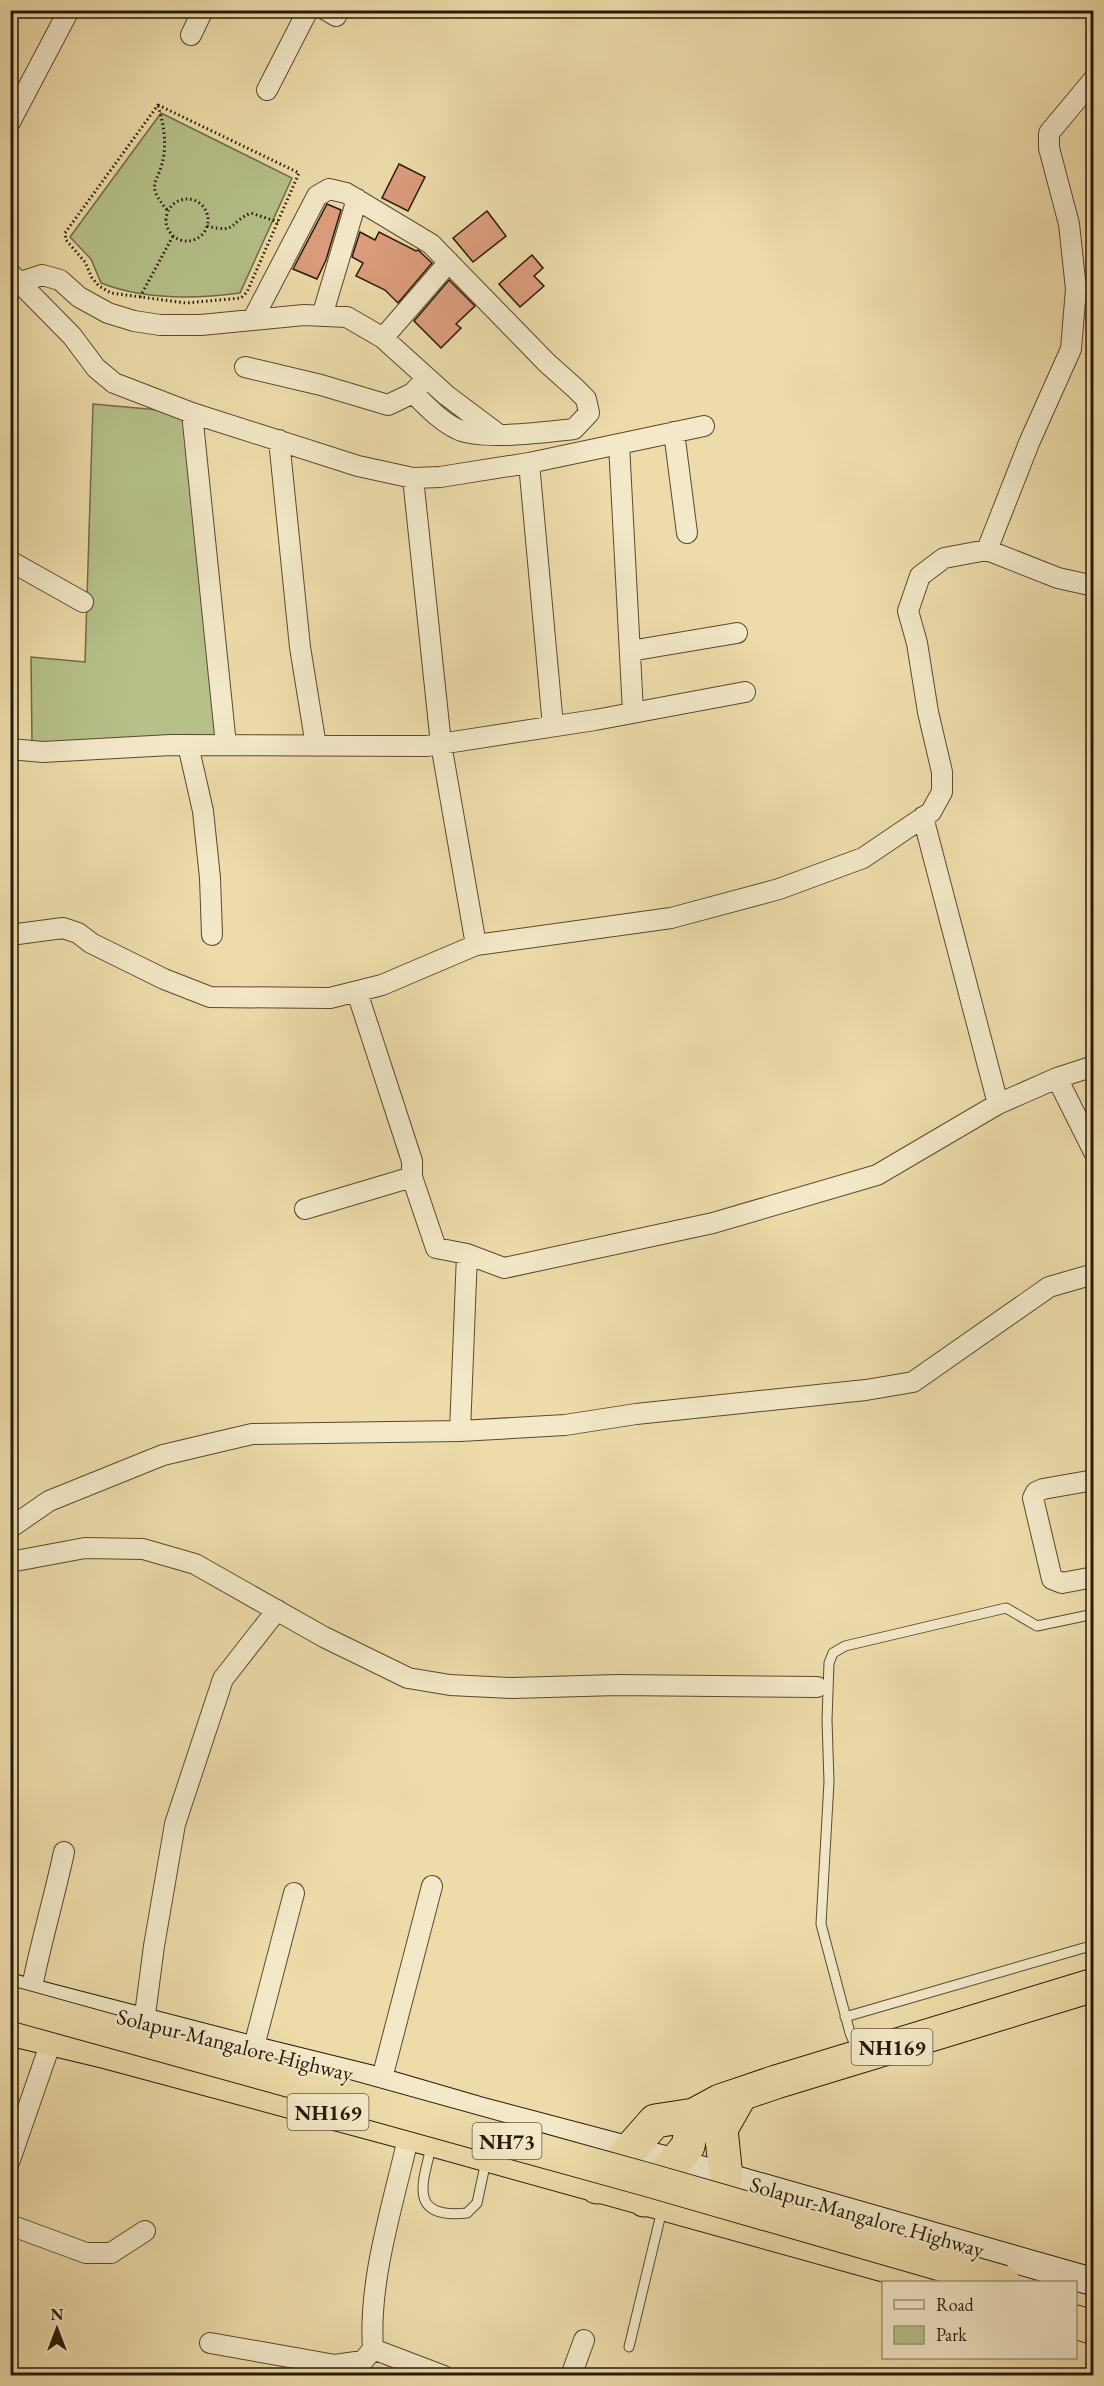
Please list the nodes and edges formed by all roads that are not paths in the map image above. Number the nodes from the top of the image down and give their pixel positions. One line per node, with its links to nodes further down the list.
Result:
1 (69, 10): 7 (street)
2 (203, 10): 4 (street)
3 (308, 10): 6 (street)
4 (191, 35)
5 (1094, 79): 28 (street)
6 (267, 90)
7 (10, 122)
8 (357, 199): 9 (street); 13 (street); 14 (street)
9 (449, 262): 15 (street); 22 (street)
10 (16, 278): 11 (street); 12 (street)
11 (79, 297): 12 (street); 14 (street)
12 (42, 305): 19 (street)
13 (322, 316): 14 (street); 15 (street)
14 (253, 320)
15 (382, 338): 17 (street)
16 (245, 367): 18 (street)
17 (428, 378): 18 (street); 22 (street)
18 (413, 393): 22 (street)
19 (192, 413): 23 (street); 39 (street)
20 (704, 426): 21 (street)
21 (674, 432): 24 (street); 27 (street)
22 (498, 434)
23 (279, 440): 26 (street); 40 (street)
24 (619, 444): 25 (street); 33 (street)
25 (529, 463): 26 (street); 36 (street)
26 (413, 478): 37 (street)
27 (687, 533)
28 (987, 550): 30 (street); 42 (street)
29 (10, 561): 31 (street)
30 (1094, 586)
31 (83, 602)
32 (737, 633): 33 (street)
33 (630, 651): 35 (street)
34 (745, 692): 35 (street)
35 (633, 712): 36 (street)
36 (553, 726): 37 (street)
37 (441, 744): 40 (street); 45 (street)
38 (188, 745): 39 (street); 41 (street); 44 (street)
39 (226, 746): 40 (street)
40 (316, 746)
41 (10, 749)
42 (923, 817): 45 (street); 49 (street)
43 (10, 935): 46 (street)
44 (212, 935)
45 (476, 945): 46 (street)
46 (357, 992): 51 (street)
47 (1094, 1066): 48 (street)
48 (1057, 1077): 49 (street); 50 (street)
49 (998, 1104): 53 (street)
50 (1094, 1152)
51 (412, 1177): 52 (street); 53 (street)
52 (305, 1209)
53 (467, 1254): 55 (street)
54 (1094, 1274): 55 (street)
55 (460, 1431): 57 (street)
56 (1094, 1480): 59 (street)
57 (10, 1528)
58 (10, 1562): 60 (street)
59 (1094, 1577)
60 (277, 1610): 62 (street); 70 (street)
61 (1094, 1614): 69 (lane)
62 (817, 1688)
63 (64, 1852): 68 (street)
64 (432, 1886): 75 (street)
65 (294, 1893): 73 (street)
66 (1094, 1945): 69 (lane)
67 (1094, 1985): 74 (highway, NH169)
68 (17, 1994): 70 (street, Solapur-Mangalore Highway); 89 (highway, NH73, bridge)
69 (845, 2017): 74 (lane)
70 (144, 2022): 73 (street, Solapur-Mangalore Highway)
71 (10, 2029): 72 (highway, NH169)
72 (52, 2039): 78 (highway, NH169); 81 (street)
73 (253, 2050): 75 (street, Solapur-Mangalore Highway)
74 (861, 2056): 76 (highway, NH169)
75 (381, 2082): 79 (street, Solapur-Mangalore Highway)
76 (741, 2094): 77 (highway, NH169); 83 (highway)
77 (694, 2115): 79 (highway, NH169); 82 (highway)
78 (421, 2137): 80 (highway, NH169); 80 (lane); 98 (street)
79 (629, 2150): 82 (street, Solapur-Mangalore Highway); 84 (highway, NH169)
80 (487, 2155): 84 (highway, NH169)
81 (10, 2160)
82 (674, 2162): 83 (street, Solapur-Mangalore Highway); 85 (highway)
83 (726, 2177): 90 (street, Solapur-Mangalore Highway)
84 (597, 2187): 85 (highway, NH169)
85 (653, 2202): 88 (highway); 97 (lane)
86 (10, 2225): 87 (street)
87 (146, 2231)
88 (938, 2281)
89 (996, 2281)
90 (1094, 2282)
91 (1077, 2303): 92 (highway)
92 (1094, 2308)
93 (1077, 2322): 94 (highway)
94 (1094, 2328)
95 (584, 2340): 100 (street)
96 (210, 2343): 98 (street)
97 (629, 2347)
98 (373, 2349): 99 (street)
99 (444, 2376)
100 (571, 2376)

